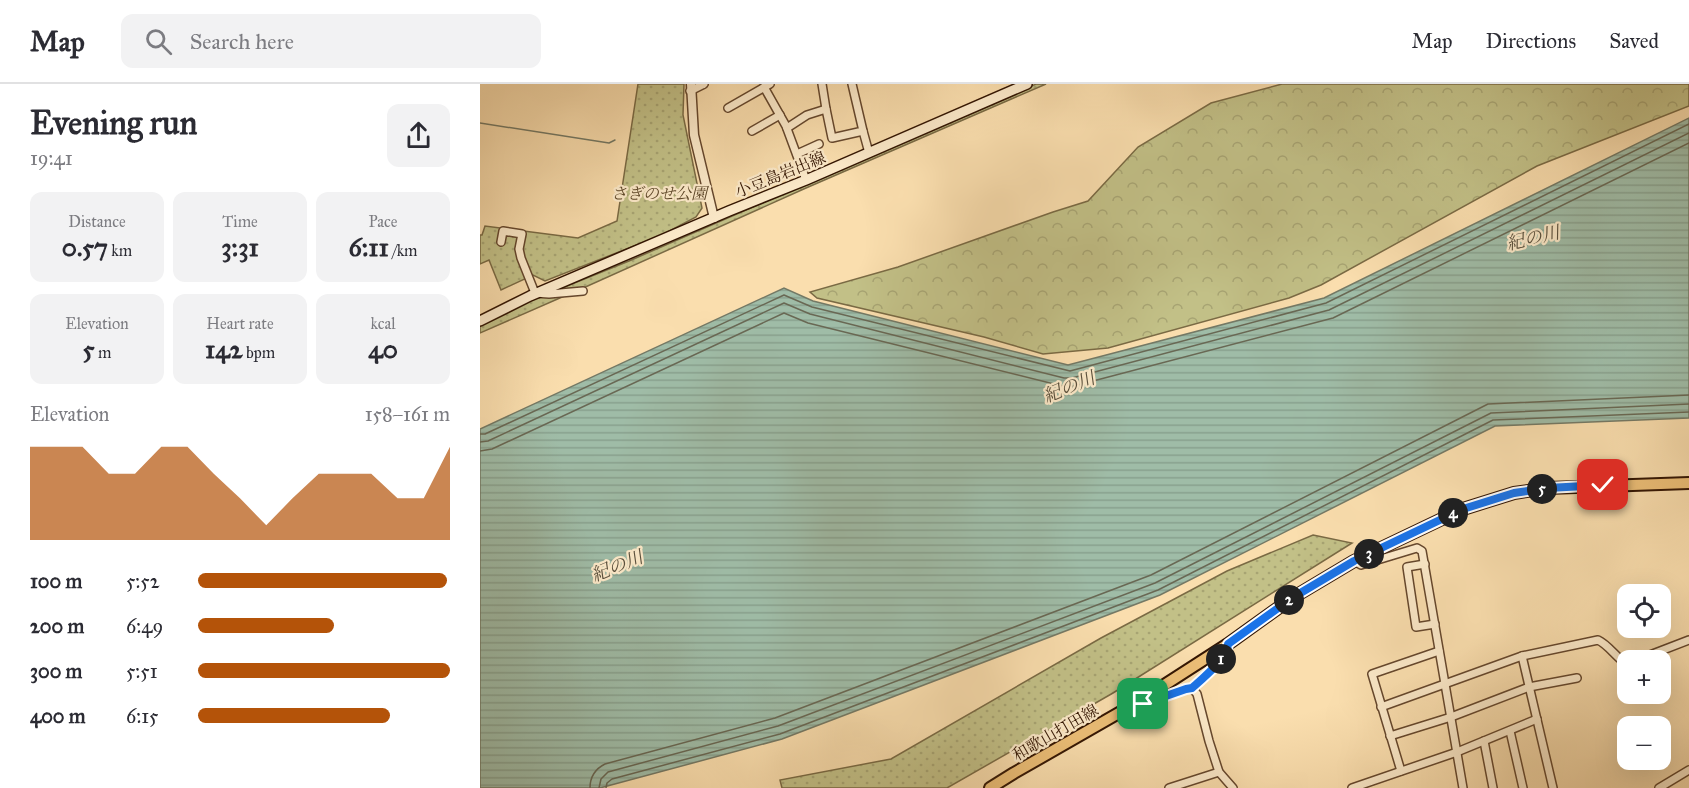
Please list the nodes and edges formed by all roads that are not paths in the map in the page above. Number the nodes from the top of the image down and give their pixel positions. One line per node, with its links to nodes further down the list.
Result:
1 (704, 84): 6 (street)
2 (822, 84): 8 (street)
3 (852, 84): 12 (street)
4 (1027, 84): 14 (main road, 小豆島岩出線)
5 (767, 86): 7 (street); 9 (street)
6 (690, 88): 17 (street)
7 (728, 108)
8 (826, 109): 10 (street); 12 (street)
9 (780, 115): 10 (street); 11 (street)
10 (787, 128): 15 (street)
11 (752, 131)
12 (863, 131): 14 (street)
13 (819, 144): 15 (street)
14 (868, 153): 16 (main road, 小豆島岩出線)
15 (797, 154): 16 (street)
16 (806, 180): 17 (main road, 小豆島岩出線)
17 (714, 218): 20 (main road, 小豆島岩出線)
18 (501, 242): 20 (street)
19 (583, 291): 20 (street)
20 (535, 294): 21 (main road, 小豆島岩出線)
21 (480, 321)
22 (1689, 483): 23 (main road, 和歌山打田線)
23 (1354, 561): 24 (street); 27 (main road, 和歌山打田線)
24 (1425, 564): 25 (street); 25 (street)
25 (1435, 624): 29 (street)
26 (1689, 640): 28 (street)
27 (1228, 644): 35 (street); 36 (main road, 和歌山打田線)
28 (1663, 650)
29 (1439, 651): 33 (street); 37 (street)
30 (1522, 656): 31 (street); 33 (street); 34 (street)
31 (1617, 657)
32 (1577, 678): 34 (street)
33 (1445, 684): 37 (street); 38 (street)
34 (1529, 687): 38 (street); 39 (street)
35 (1192, 688): 36 (street); 46 (street)
36 (1138, 702): 47 (main road, 和歌山打田線)
37 (1381, 707): 41 (street)
38 (1450, 717): 41 (street); 43 (street)
39 (1537, 719): 40 (street); 54 (street)
40 (1510, 730): 42 (street); 53 (street)
41 (1390, 736): 45 (street)
42 (1484, 741): 43 (street); 52 (street)
43 (1456, 752): 45 (street); 51 (street)
44 (1689, 770): 55 (street)
45 (1401, 771): 50 (street)
46 (1219, 772): 48 (street); 49 (street)
47 (990, 788)
48 (1169, 788)
49 (1233, 788)
50 (1353, 788)
51 (1461, 788)
52 (1493, 788)
53 (1523, 788)
54 (1553, 788)
55 (1659, 788)

